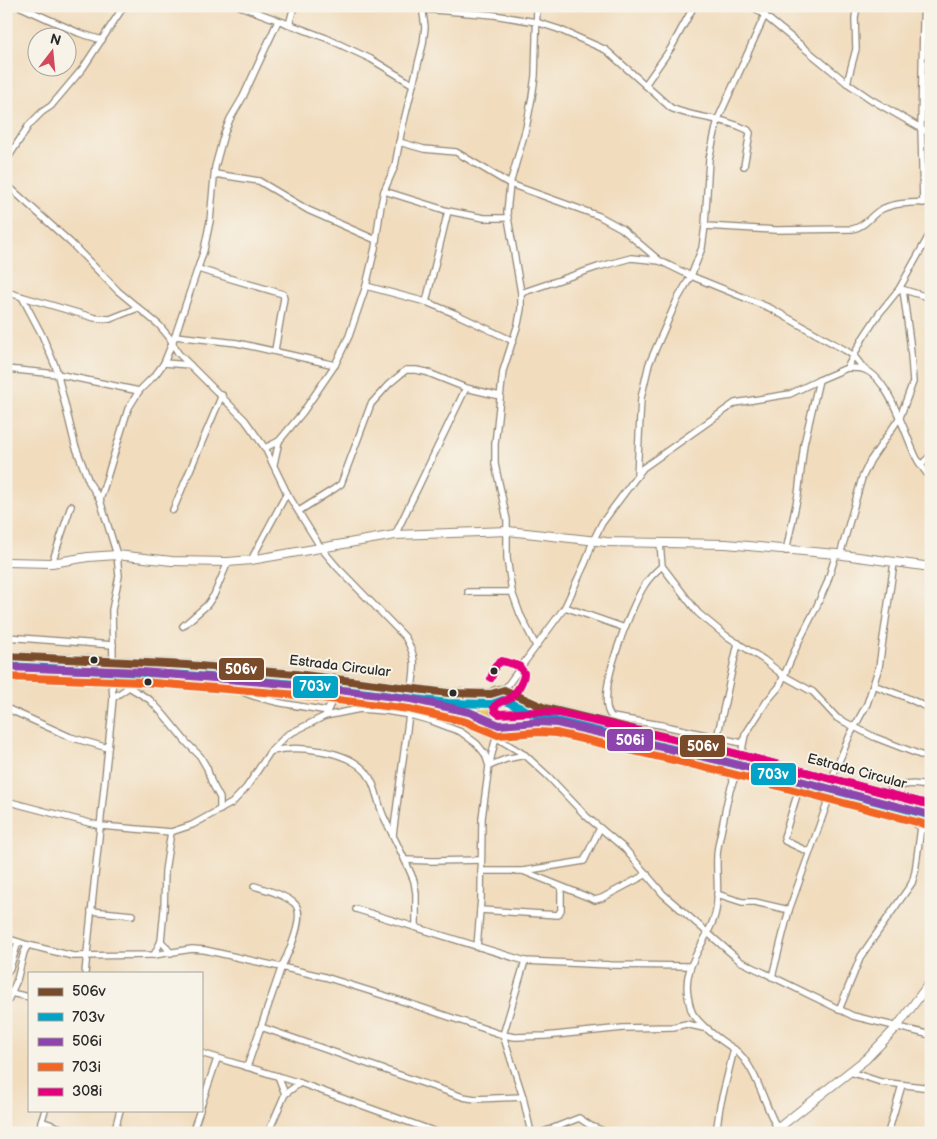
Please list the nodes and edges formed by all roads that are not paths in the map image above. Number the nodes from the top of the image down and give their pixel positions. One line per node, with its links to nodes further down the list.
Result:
1 (19, 6): 15 (street)
2 (124, 6): 15 (street)
3 (240, 6): 12 (street)
4 (294, 6): 14 (street)
5 (537, 6): 13 (street)
6 (694, 6): 18 (street)
7 (752, 6): 11 (street)
8 (857, 6): 16 (street)
9 (924, 6): 20 (street)
10 (422, 8): 13 (street); 17 (street)
11 (765, 15): 16 (street); 19 (street)
12 (278, 21): 14 (street); 25 (street)
13 (536, 22): 18 (street); 27 (street)
14 (289, 26): 17 (street)
15 (102, 40): 23 (street)
16 (847, 83): 20 (street)
17 (412, 84): 22 (street)
18 (645, 85): 19 (street)
19 (718, 119): 24 (street); 33 (street)
20 (921, 127): 21 (street); 30 (street)
21 (931, 134)
22 (399, 142): 27 (street); 28 (street)
23 (6, 162)
24 (744, 166)
25 (214, 174): 35 (street); 37 (street)
26 (6, 184): 46 (street)
27 (510, 184): 32 (street); 36 (street)
28 (384, 191): 31 (street); 35 (street)
29 (931, 202): 30 (street)
30 (923, 203): 33 (street)
31 (448, 211): 32 (street); 45 (street)
32 (507, 218): 42 (street)
33 (706, 226): 38 (street)
34 (931, 232): 40 (street)
35 (376, 240): 39 (street)
36 (660, 261): 38 (street); 42 (street)
37 (198, 269): 47 (street); 50 (street)
38 (691, 276): 51 (street); 72 (street)
39 (366, 286): 45 (street); 55 (street)
40 (901, 289): 44 (street); 51 (street); 66 (street)
41 (6, 292): 43 (street)
42 (521, 293): 48 (street)
43 (22, 297): 46 (street); 59 (street)
44 (931, 298)
45 (426, 302): 48 (street)
46 (138, 308): 49 (street)
47 (175, 336): 49 (street); 50 (street)
48 (513, 341): 65 (street)
49 (172, 343): 52 (street); 54 (street)
50 (276, 350): 53 (street)
51 (854, 356): 56 (street); 58 (street)
52 (164, 363): 54 (street); 63 (street)
53 (322, 363): 55 (street); 60 (street)
54 (190, 365): 64 (street)
55 (336, 365): 60 (street)
56 (847, 368): 58 (street); 61 (street)
57 (6, 369): 59 (street)
58 (864, 369): 66 (street)
59 (57, 374): 63 (street); 75 (street)
60 (329, 376): 67 (street)
61 (819, 380): 72 (street); 84 (street)
62 (466, 388): 65 (street); 78 (street); 80 (street)
63 (139, 391): 75 (street)
64 (222, 395): 68 (street); 77 (street)
65 (500, 396): 79 (street)
66 (900, 416): 71 (street); 85 (street)
67 (279, 442): 68 (street); 70 (street)
68 (265, 448): 70 (street)
69 (931, 455): 71 (street)
70 (274, 464): 74 (street)
71 (921, 465): 73 (street)
72 (637, 476): 81 (street)
73 (931, 480)
74 (287, 493): 78 (street); 87 (street)
75 (100, 500): 86 (street)
76 (71, 506): 90 (street)
77 (173, 510)
78 (299, 511): 83 (street)
79 (508, 531): 80 (street); 81 (street); 95 (street)
80 (394, 535): 83 (street)
81 (593, 541): 82 (street); 96 (street)
82 (660, 542): 84 (street); 92 (street)
83 (321, 548): 87 (street); 112 (street)
84 (786, 551): 85 (street)
85 (838, 554): 91 (street); 108 (street)
86 (117, 555): 89 (street); 90 (street); 101 (street)
87 (251, 560): 89 (street)
88 (6, 562): 90 (street)
89 (228, 562): 97 (street)
90 (52, 563)
91 (894, 563): 93 (street); 110 (street)
92 (662, 566): 98 (street); 100 (street)
93 (931, 567)
94 (468, 592): 95 (street)
95 (512, 592): 102 (street)
96 (565, 607): 98 (street); 102 (street)
97 (182, 626)
98 (625, 628): 128 (street)
99 (6, 637): 101 (street)
100 (738, 643): 108 (street); 128 (street)
101 (114, 645): 104 (street)
102 (536, 646): 114 (street)
103 (6, 656): 104 (main road, Estrada Circular)
104 (114, 660): 112 (main road, Estrada Circular)
105 (6, 667): 106 (main road, Estrada Circular)
106 (111, 671): 107 (main road, Estrada Circular); 117 (street)
107 (142, 672): 109 (main road, Estrada Circular); 111 (street)
108 (784, 676): 126 (street); 129 (street)
109 (218, 678): 113 (main road, Estrada Circular); 121 (street)
110 (873, 686): 120 (street); 126 (street)
111 (129, 687): 117 (street); 147 (street)
112 (412, 688): 115 (main road, Estrada Circular)
113 (337, 690): 118 (main road, Estrada Circular); 121 (street)
114 (504, 690): 115 (main road); 116 (main road)
115 (491, 694): 123 (main road)
116 (516, 697): 124 (main road); 133 (main road, Estrada Circular)
117 (112, 698): 130 (street)
118 (412, 699): 122 (street); 123 (main road, Estrada Circular)
119 (6, 708): 130 (street)
120 (931, 710)
121 (326, 713): 122 (street); 131 (street)
122 (410, 715): 136 (street); 154 (street)
123 (488, 719): 125 (main road)
124 (511, 723): 125 (main road); 135 (main road, Estrada Circular)
125 (499, 725): 127 (street)
126 (854, 728): 134 (street); 138 (street)
127 (497, 738): 132 (street); 136 (street)
128 (717, 738): 129 (street)
129 (742, 742): 133 (street)
130 (108, 748): 149 (street)
131 (270, 752): 147 (street); 154 (street)
132 (525, 755): 136 (street); 151 (street)
133 (741, 755): 138 (main road, Estrada Circular)
134 (931, 759)
135 (727, 762): 137 (main road, Estrada Circular); 139 (street)
136 (489, 766): 157 (street)
137 (741, 766): 139 (street); 140 (main road, Estrada Circular)
138 (832, 778): 143 (main road, Estrada Circular)
139 (733, 780): 163 (street)
140 (801, 782): 142 (main road, Estrada Circular); 155 (street)
141 (931, 787): 143 (street)
142 (832, 790): 146 (main road, Estrada Circular); 155 (street)
143 (883, 793): 145 (main road, Estrada Circular)
144 (6, 802): 149 (street)
145 (931, 805)
146 (903, 808): 148 (main road, Estrada Circular); 150 (street)
147 (220, 810): 152 (street)
148 (931, 815)
149 (101, 826): 152 (street); 167 (street)
150 (921, 827): 153 (street); 189 (street)
151 (600, 828): 159 (street); 160 (street)
152 (171, 832): 172 (street)
153 (931, 832)
154 (393, 835): 156 (street)
155 (809, 852): 166 (street)
156 (405, 860): 157 (street); 169 (street)
157 (482, 860): 158 (street)
158 (481, 871): 159 (street); 165 (street)
159 (523, 871): 162 (street)
160 (647, 874): 162 (street); 170 (street)
161 (254, 886): 180 (street)
162 (561, 887): 165 (street)
163 (718, 894): 166 (street); 170 (street)
164 (356, 909): 169 (street)
165 (480, 910): 175 (street)
166 (789, 910): 184 (street)
167 (91, 911): 168 (street); 178 (street)
168 (132, 915)
169 (416, 927): 175 (street)
170 (708, 934): 181 (street); 184 (street)
171 (6, 938): 173 (street)
172 (161, 941): 176 (street); 177 (street)
173 (18, 942): 174 (street); 183 (street)
174 (28, 945): 178 (street); 186 (street)
175 (477, 947): 179 (street)
176 (171, 953): 177 (street); 180 (street)
177 (154, 955): 178 (street)
178 (87, 956): 182 (street)
179 (525, 961): 181 (street); 195 (street)
180 (282, 966): 192 (street); 195 (street)
181 (690, 966): 190 (street)
182 (85, 972)
183 (6, 974)
184 (772, 977): 189 (street)
185 (931, 981): 193 (street)
186 (8, 993): 187 (street); 188 (street)
187 (28, 997)
188 (6, 1005)
189 (839, 1010): 193 (street)
190 (693, 1014): 191 (street); 194 (street)
191 (686, 1024): 194 (street); 195 (street)
192 (261, 1027): 200 (street); 207 (street)
193 (896, 1028): 196 (street); 201 (street)
194 (708, 1029): 197 (street)
195 (503, 1035): 207 (street)
196 (931, 1035)
197 (734, 1049): 213 (street); 223 (street)
198 (202, 1053): 199 (street)
199 (217, 1059): 200 (street); 208 (street)
200 (247, 1067): 202 (street)
201 (850, 1072): 204 (street); 213 (street)
202 (278, 1076): 203 (street); 206 (street)
203 (300, 1083): 206 (street); 219 (street)
204 (902, 1085): 205 (street); 224 (street)
205 (931, 1088)
206 (285, 1094): 218 (street)
207 (524, 1097): 220 (street)
208 (202, 1103)
209 (44, 1112): 212 (street)
210 (119, 1112): 216 (street)
211 (199, 1112): 217 (street)
212 (41, 1122): 214 (street); 215 (street)
213 (776, 1131)
214 (38, 1133)
215 (75, 1133)
216 (114, 1133)
217 (192, 1133)
218 (268, 1133)
219 (439, 1133)
220 (531, 1133)
221 (541, 1133): 222 (street)
222 (608, 1133)
223 (716, 1133)
224 (888, 1133)

